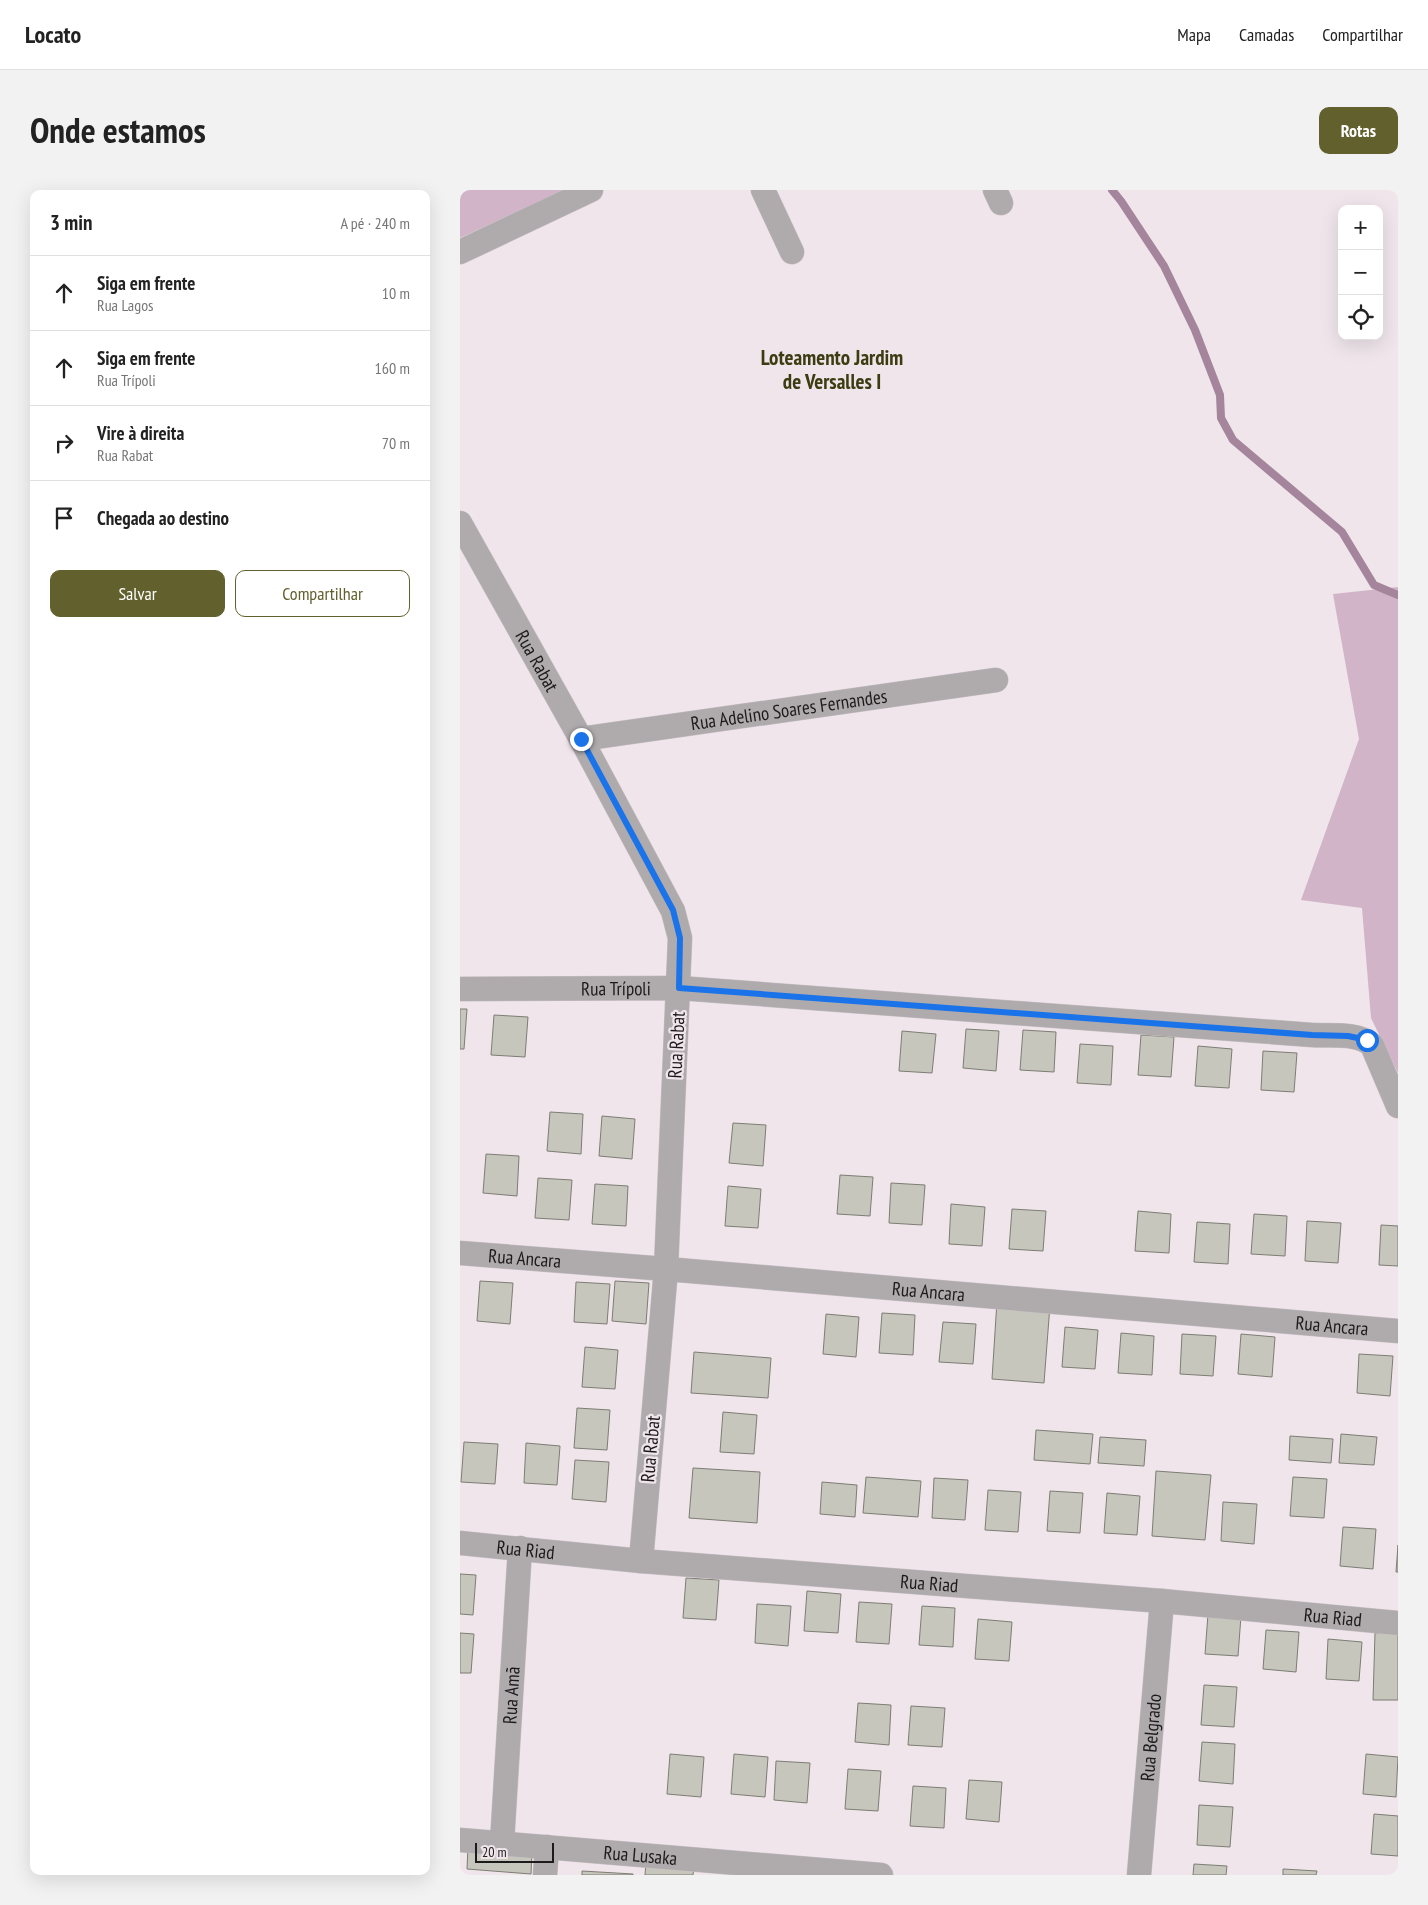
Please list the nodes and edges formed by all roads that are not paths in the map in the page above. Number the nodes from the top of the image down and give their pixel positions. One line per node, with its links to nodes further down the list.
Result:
1 (591, 190): 3 (street)
2 (763, 190): 4 (street)
3 (460, 252)
4 (792, 252)
5 (460, 523): 7 (street, Rua Rabat)
6 (996, 680): 7 (street, Rua Adelino Soares Fernandes)
7 (581, 739): 8 (street, Rua Rabat)
8 (679, 988): 9 (street, Rua Trípoli); 10 (street, Rua Trípoli); 12 (street, Rua Rabat)
9 (460, 989)
10 (1398, 1106)
11 (460, 1253): 12 (street, Rua Ancara)
12 (666, 1269): 13 (street, Rua Ancara); 16 (street, Rua Rabat)
13 (1398, 1331)
14 (460, 1543): 15 (street, Rua Riad)
15 (520, 1548): 16 (street, Rua Riad); 20 (street, Rua Amã)
16 (641, 1561): 17 (street, Rua Riad)
17 (1162, 1601): 18 (street, Rua Riad); 25 (street, Rua Belgrado)
18 (1398, 1622)
19 (460, 1840): 20 (street, Rua Lusaka)
20 (502, 1843): 21 (street, Rua Lusaka)
21 (548, 1847): 22 (street, Rua Lusaka); 23 (street)
22 (837, 1873): 24 (street, Rua Lusaka)
23 (545, 1875)
24 (881, 1875)
25 (1139, 1875)

